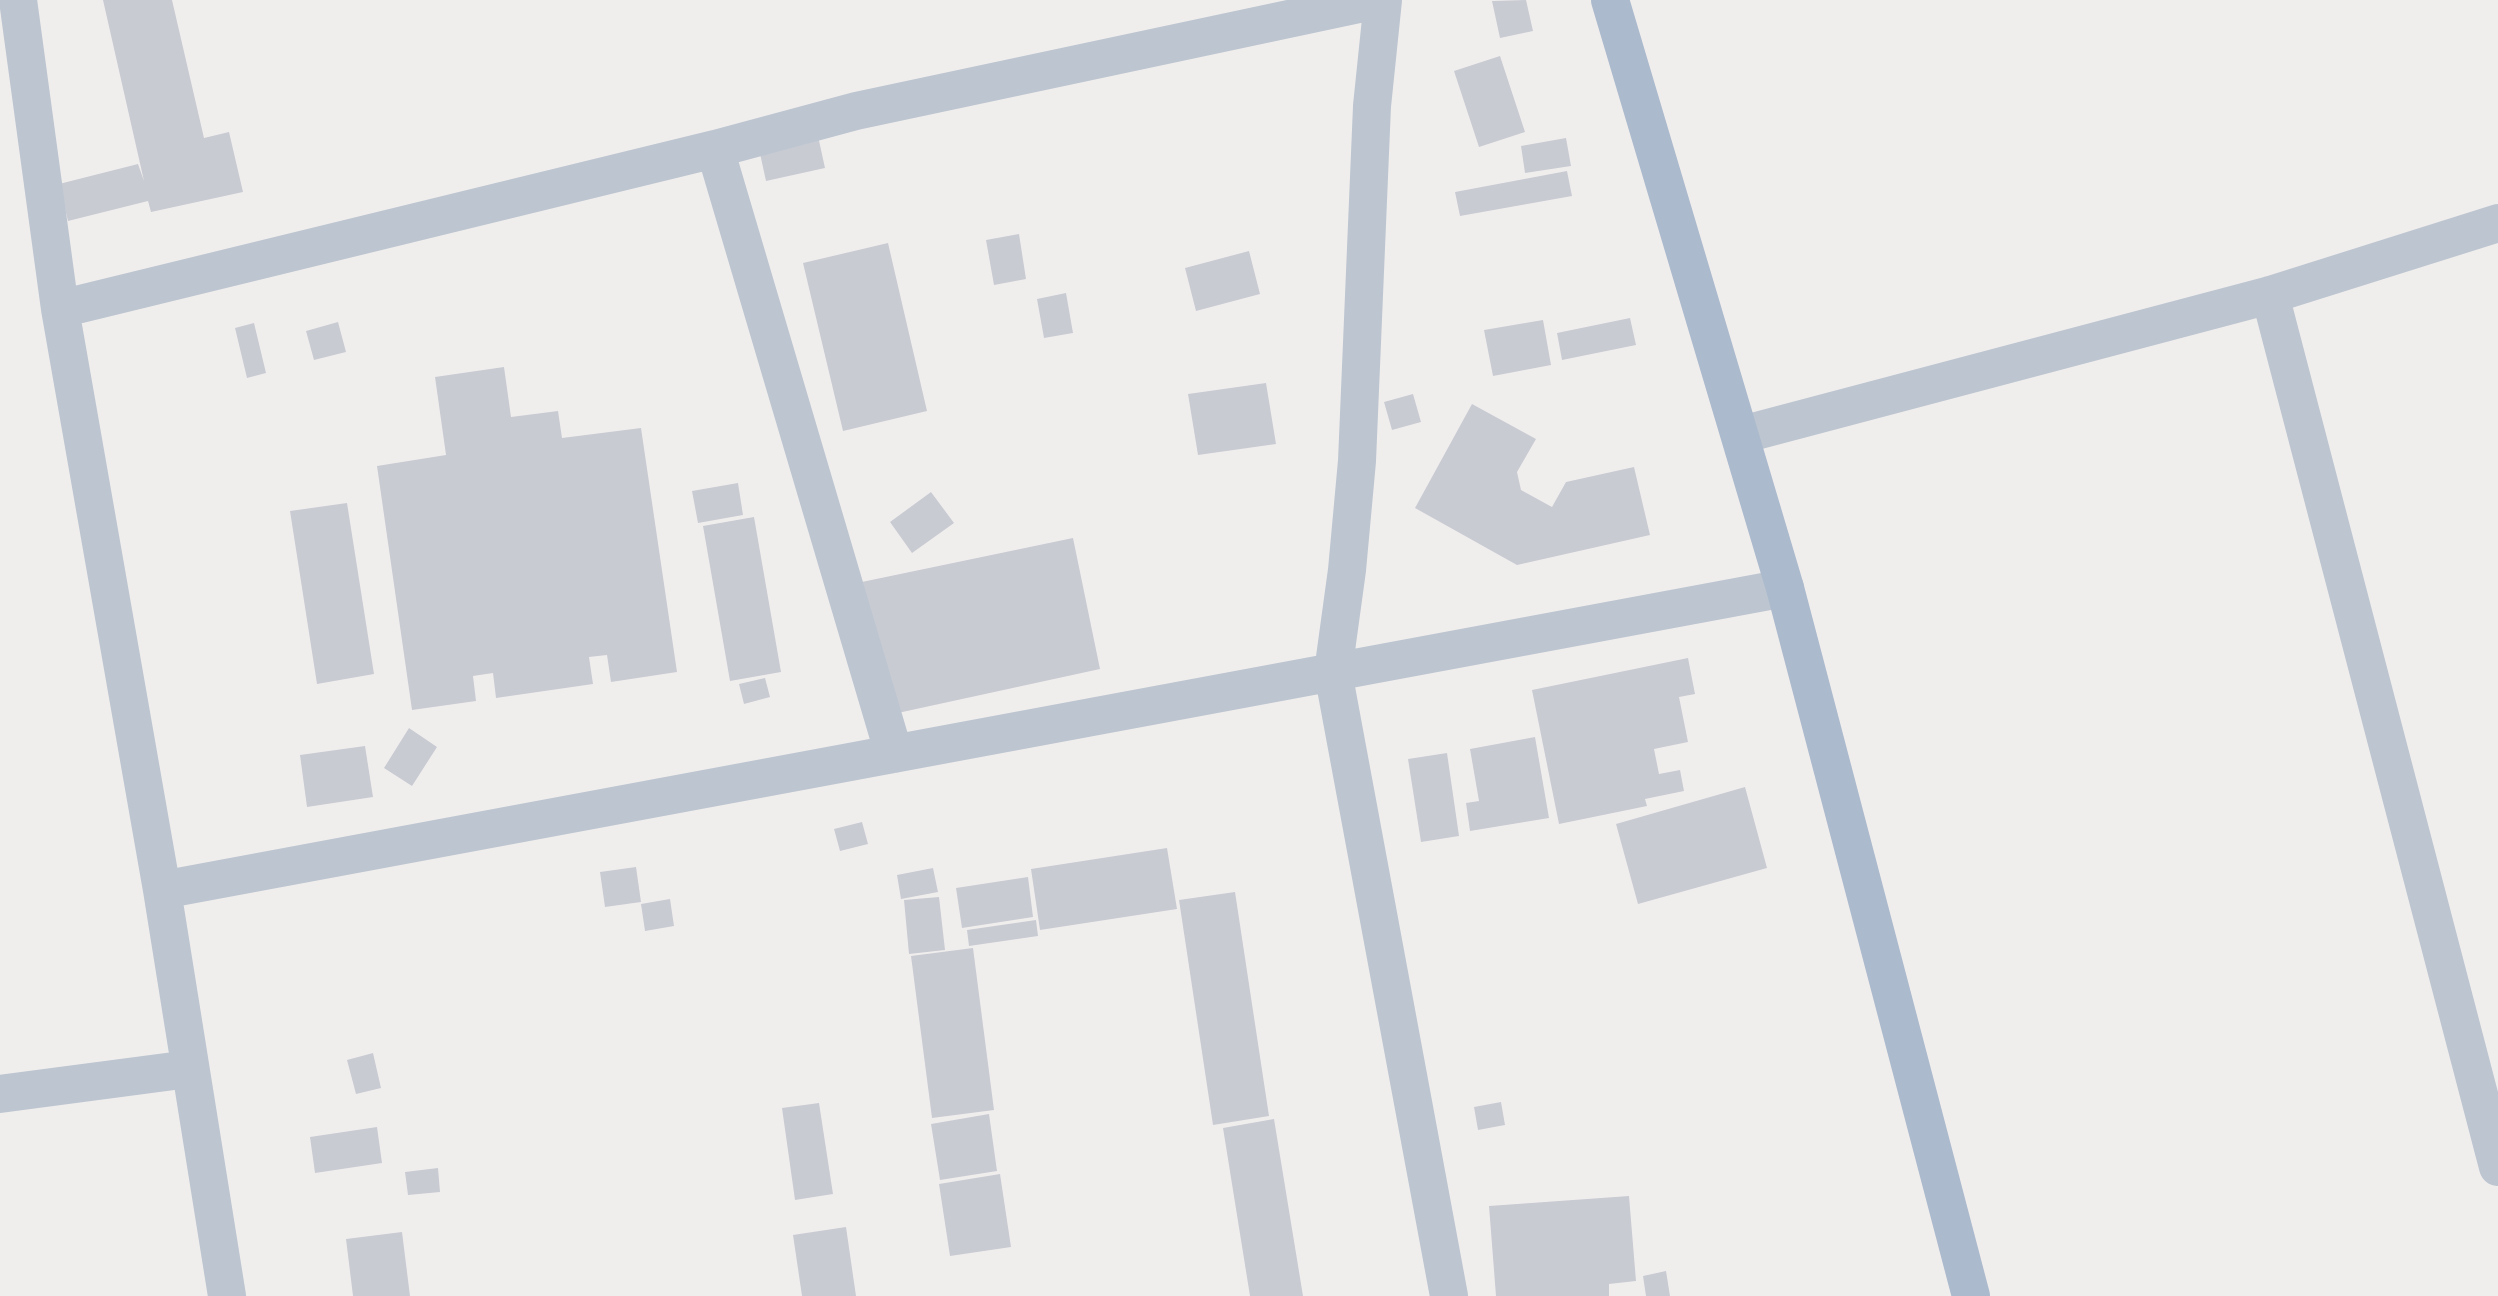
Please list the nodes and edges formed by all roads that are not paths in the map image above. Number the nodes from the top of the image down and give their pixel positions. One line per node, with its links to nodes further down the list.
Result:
1 (18, 0): 7 (street)
2 (1381, 0): 4 (street); 10 (street)
3 (1610, 0): 8 (main road)
4 (715, 149): 7 (street); 11 (street)
5 (2498, 223): 6 (street)
6 (2270, 295): 8 (street); 15 (street)
7 (60, 309): 12 (street)
8 (1741, 435): 9 (main road)
9 (1785, 588): 10 (street); 18 (main road)
10 (1333, 672): 11 (street); 17 (street)
11 (894, 754): 12 (street)
12 (162, 890): 13 (street)
13 (189, 1069): 14 (street); 16 (street)
14 (0, 1094)
15 (2498, 1167)
16 (227, 1296)
17 (1449, 1296)
18 (1971, 1296)

